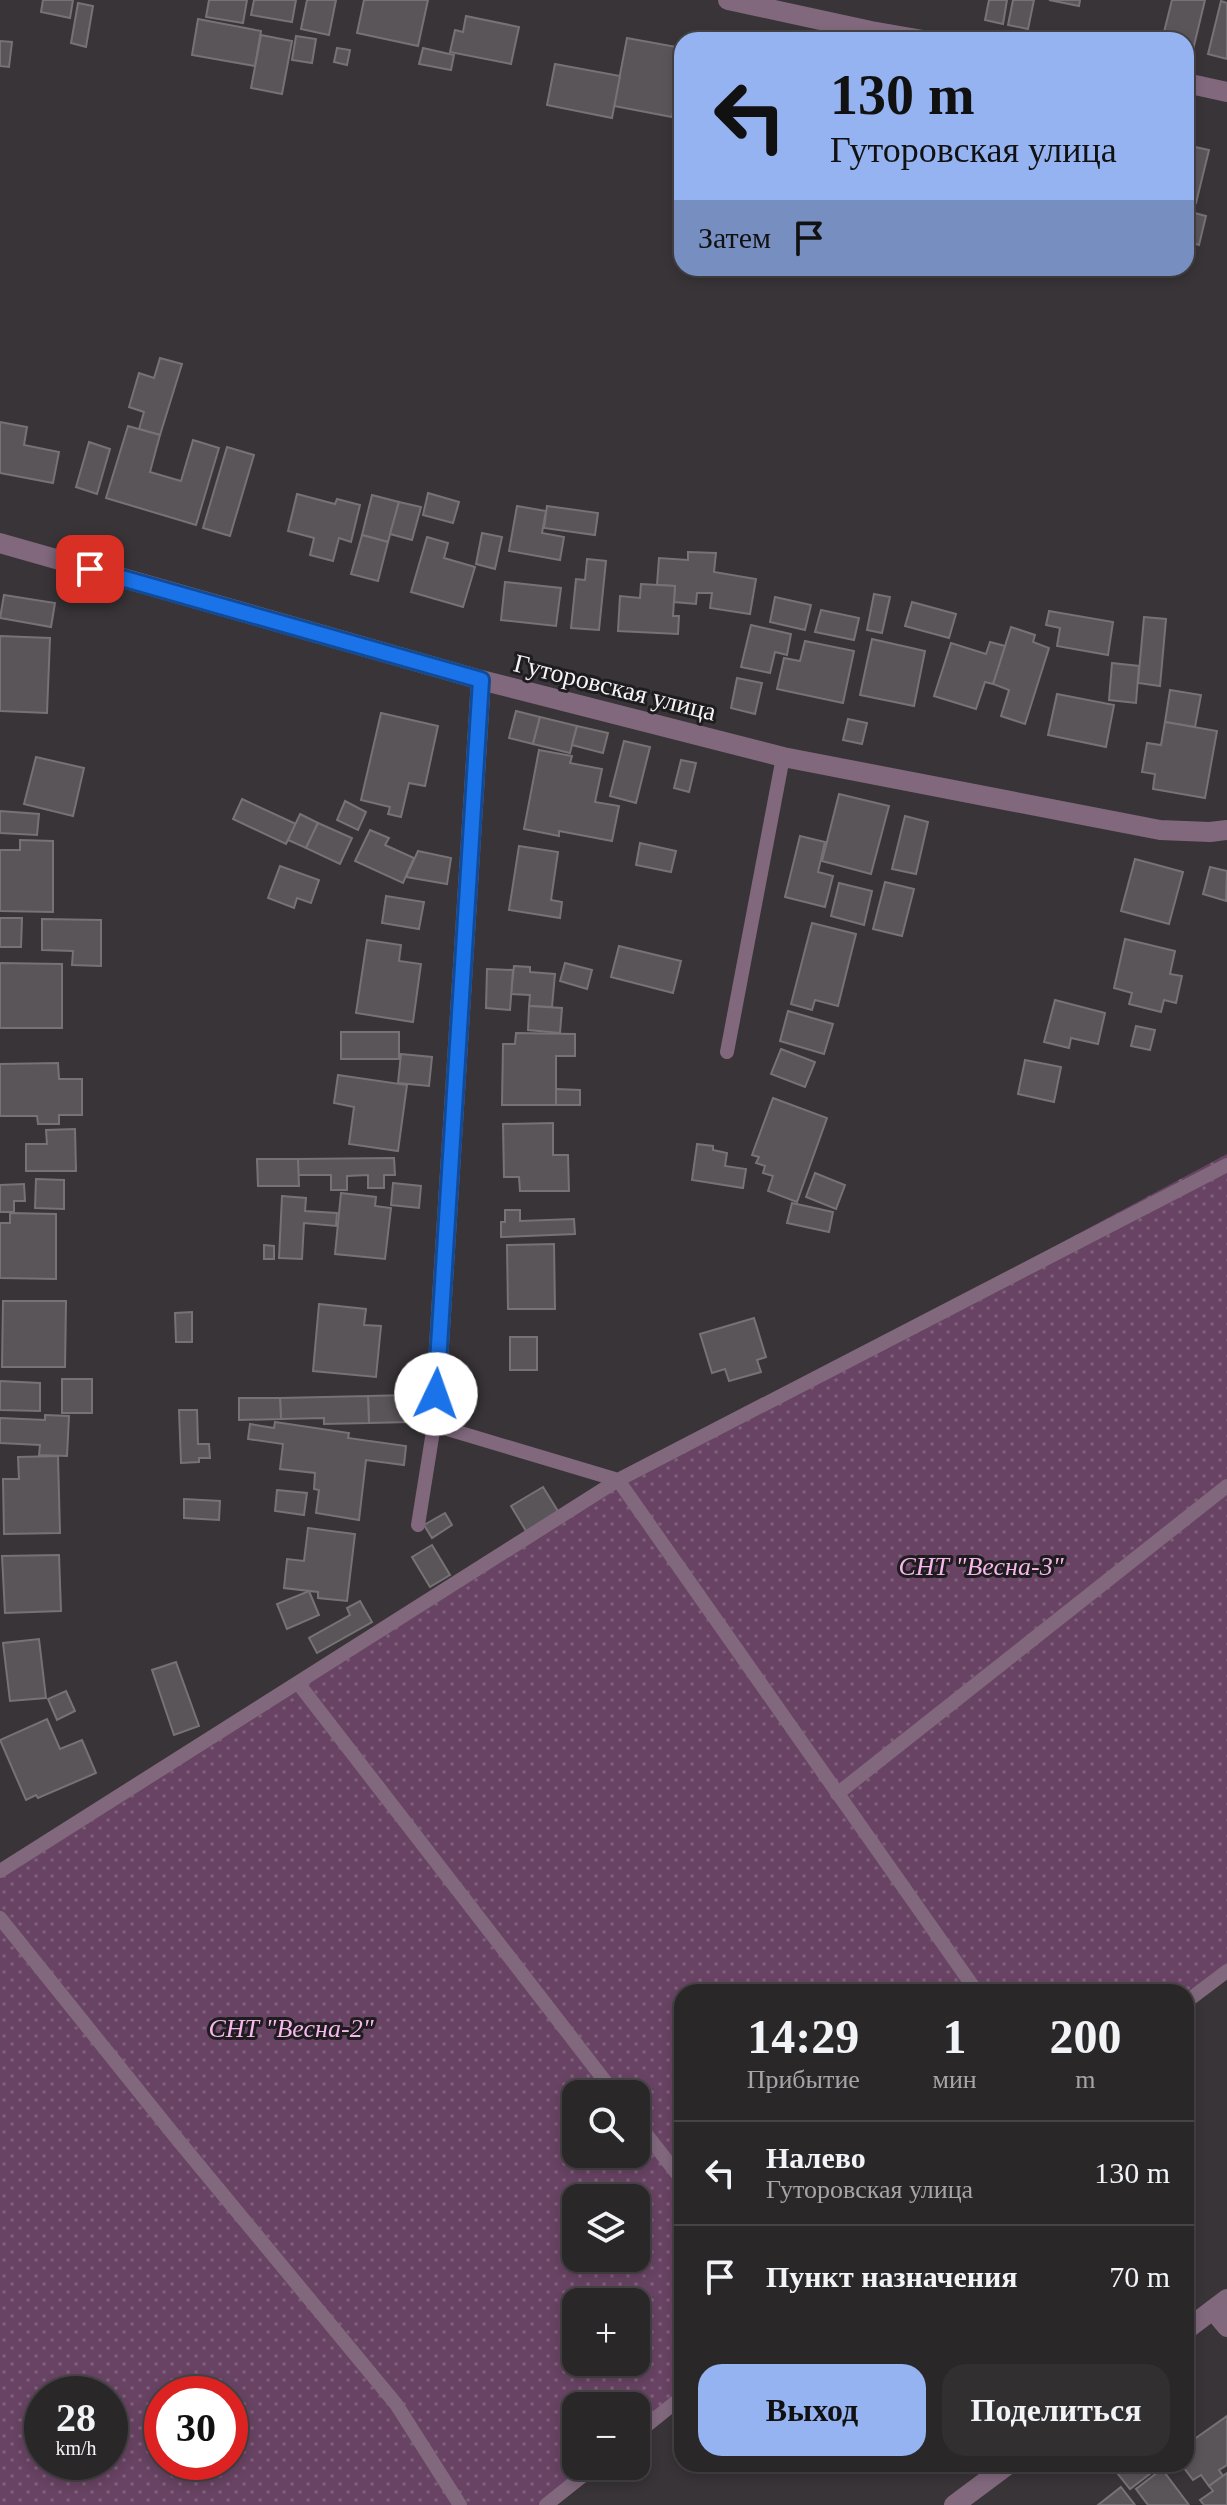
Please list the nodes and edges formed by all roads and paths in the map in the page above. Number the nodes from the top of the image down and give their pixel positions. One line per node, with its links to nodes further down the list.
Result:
1 (728, 0): 2 (street)
2 (877, 32)
3 (1194, 85): 4 (street)
4 (1227, 92)
5 (0, 543): 6 (street, Гуторовская улица)
6 (481, 680): 7 (street, Гуторовская улица); 11 (street)
7 (783, 757): 8 (street, Гуторовская улица); 9 (lane)
8 (1227, 830)
9 (727, 1052)
10 (1227, 1165): 12 (lane)
11 (434, 1425): 12 (lane); 14 (lane)
12 (618, 1480): 15 (lane); 16 (lane)
13 (1227, 1486): 16 (lane)
14 (418, 1525)
15 (298, 1683): 17 (lane); 22 (lane)
16 (837, 1794): 20 (lane)
17 (0, 1871)
18 (0, 1918): 32 (lane)
19 (1227, 1971): 21 (lane)
20 (971, 1984)
21 (1194, 1996)
22 (604, 2080)
23 (650, 2139): 24 (lane)
24 (674, 2170)
25 (1220, 2304): 26 (street); 27 (street)
26 (1194, 2324)
27 (1227, 2327)
28 (674, 2403): 29 (lane)
29 (650, 2423)
30 (998, 2472): 34 (street)
31 (577, 2480): 33 (lane)
32 (460, 2505)
33 (546, 2505)
34 (954, 2505)

